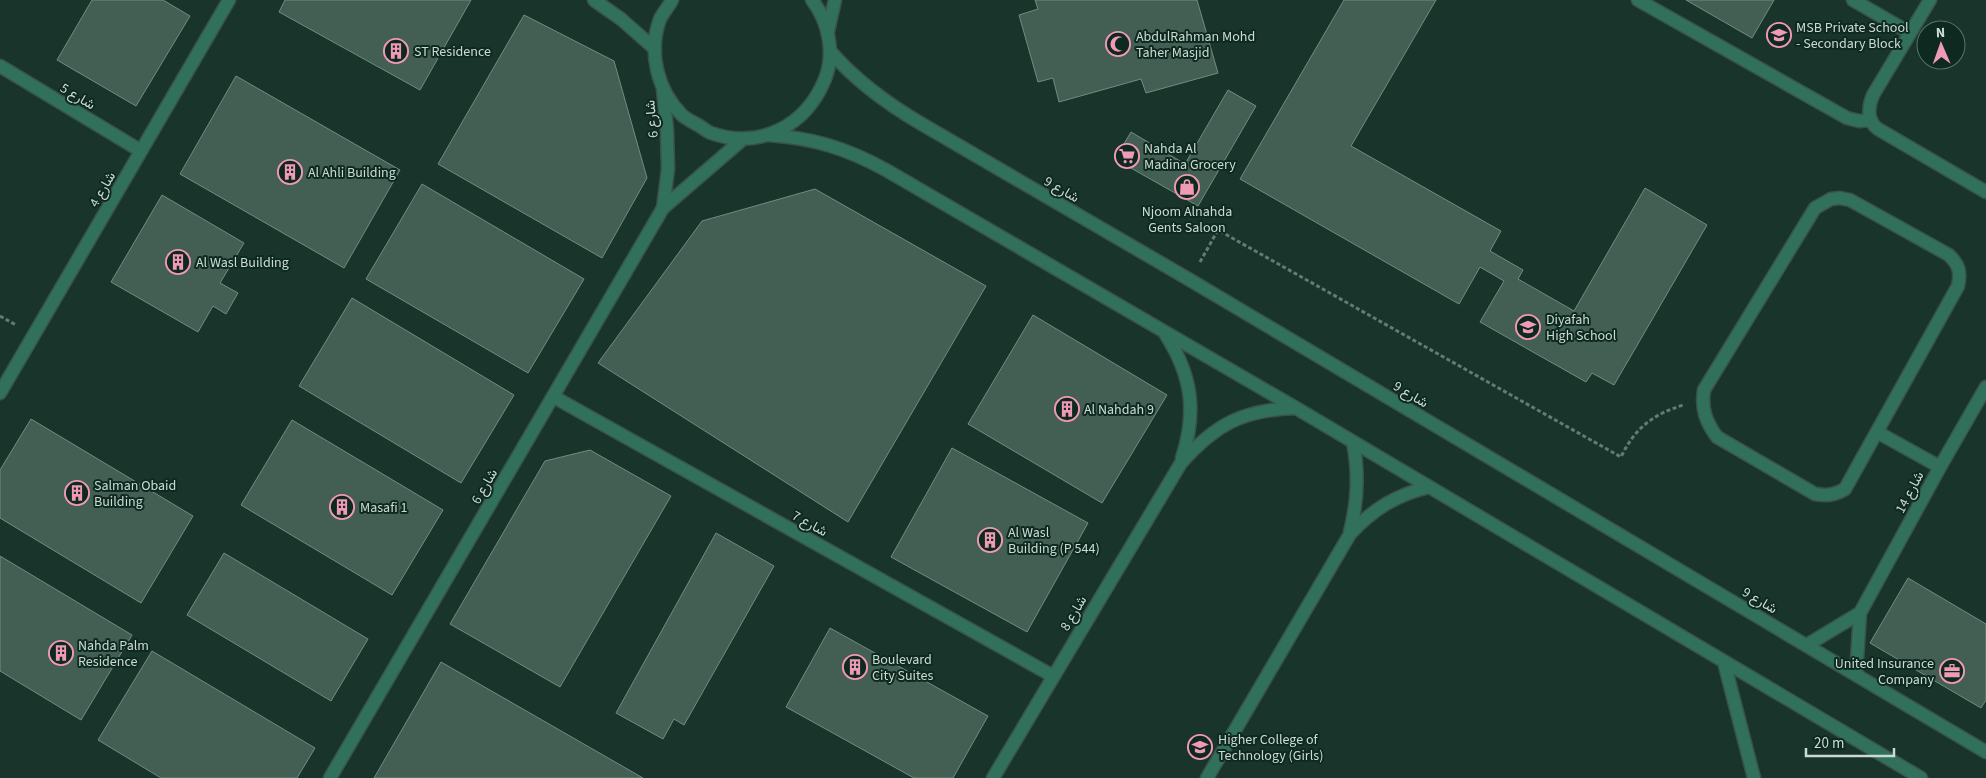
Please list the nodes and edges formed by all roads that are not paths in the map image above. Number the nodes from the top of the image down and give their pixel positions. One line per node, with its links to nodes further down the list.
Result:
1 (229, 0): 18 (street, شارع 4)
2 (594, 0): 11 (street)
3 (672, 0): 11 (street, شارع 6)
4 (812, 0): 9 (street)
5 (835, 0): 9 (street)
6 (1638, 0): 15 (street)
7 (1852, 0): 10 (street)
8 (1930, 0): 10 (street)
9 (828, 31): 12 (street)
10 (1910, 33): 15 (street)
11 (655, 49): 14 (street, شارع 6)
12 (830, 51): 16 (street); 33 (street, شارع 9)
13 (0, 66): 18 (street, شارع 5)
14 (662, 88): 17 (street); 20 (street, شارع 6)
15 (1871, 120): 19 (street)
16 (768, 135): 17 (street); 21 (street)
17 (743, 139): 20 (street, شارع 6)
18 (141, 151): 23 (street, شارع 4)
19 (1986, 192)
20 (663, 208): 24 (street, شارع 6)
21 (1164, 332): 25 (street); 28 (street, شارع 8)
22 (1986, 387): 29 (street, شارع 14)
23 (0, 393)
24 (554, 397): 36 (street, شارع 7); 38 (street, شارع 6)
25 (1296, 408): 27 (street); 28 (street, شارع 8)
26 (1877, 432): 26 (street); 29 (street)
27 (1353, 442): 30 (street); 31 (street)
28 (1180, 463): 36 (street, شارع 8)
29 (1940, 467): 32 (street, شارع 14)
30 (1429, 487): 31 (street); 34 (street)
31 (1350, 534): 40 (street)
32 (1860, 613): 33 (street); 35 (street, شارع 14)
33 (1807, 645): 35 (street, شارع 9)
34 (1724, 662): 41 (street); 42 (street)
35 (1856, 675): 37 (street, شارع 9)
36 (1053, 676): 39 (street, شارع 8)
37 (1986, 752)
38 (330, 778)
39 (993, 778)
40 (1207, 778)
41 (1754, 778)
42 (1921, 778)

